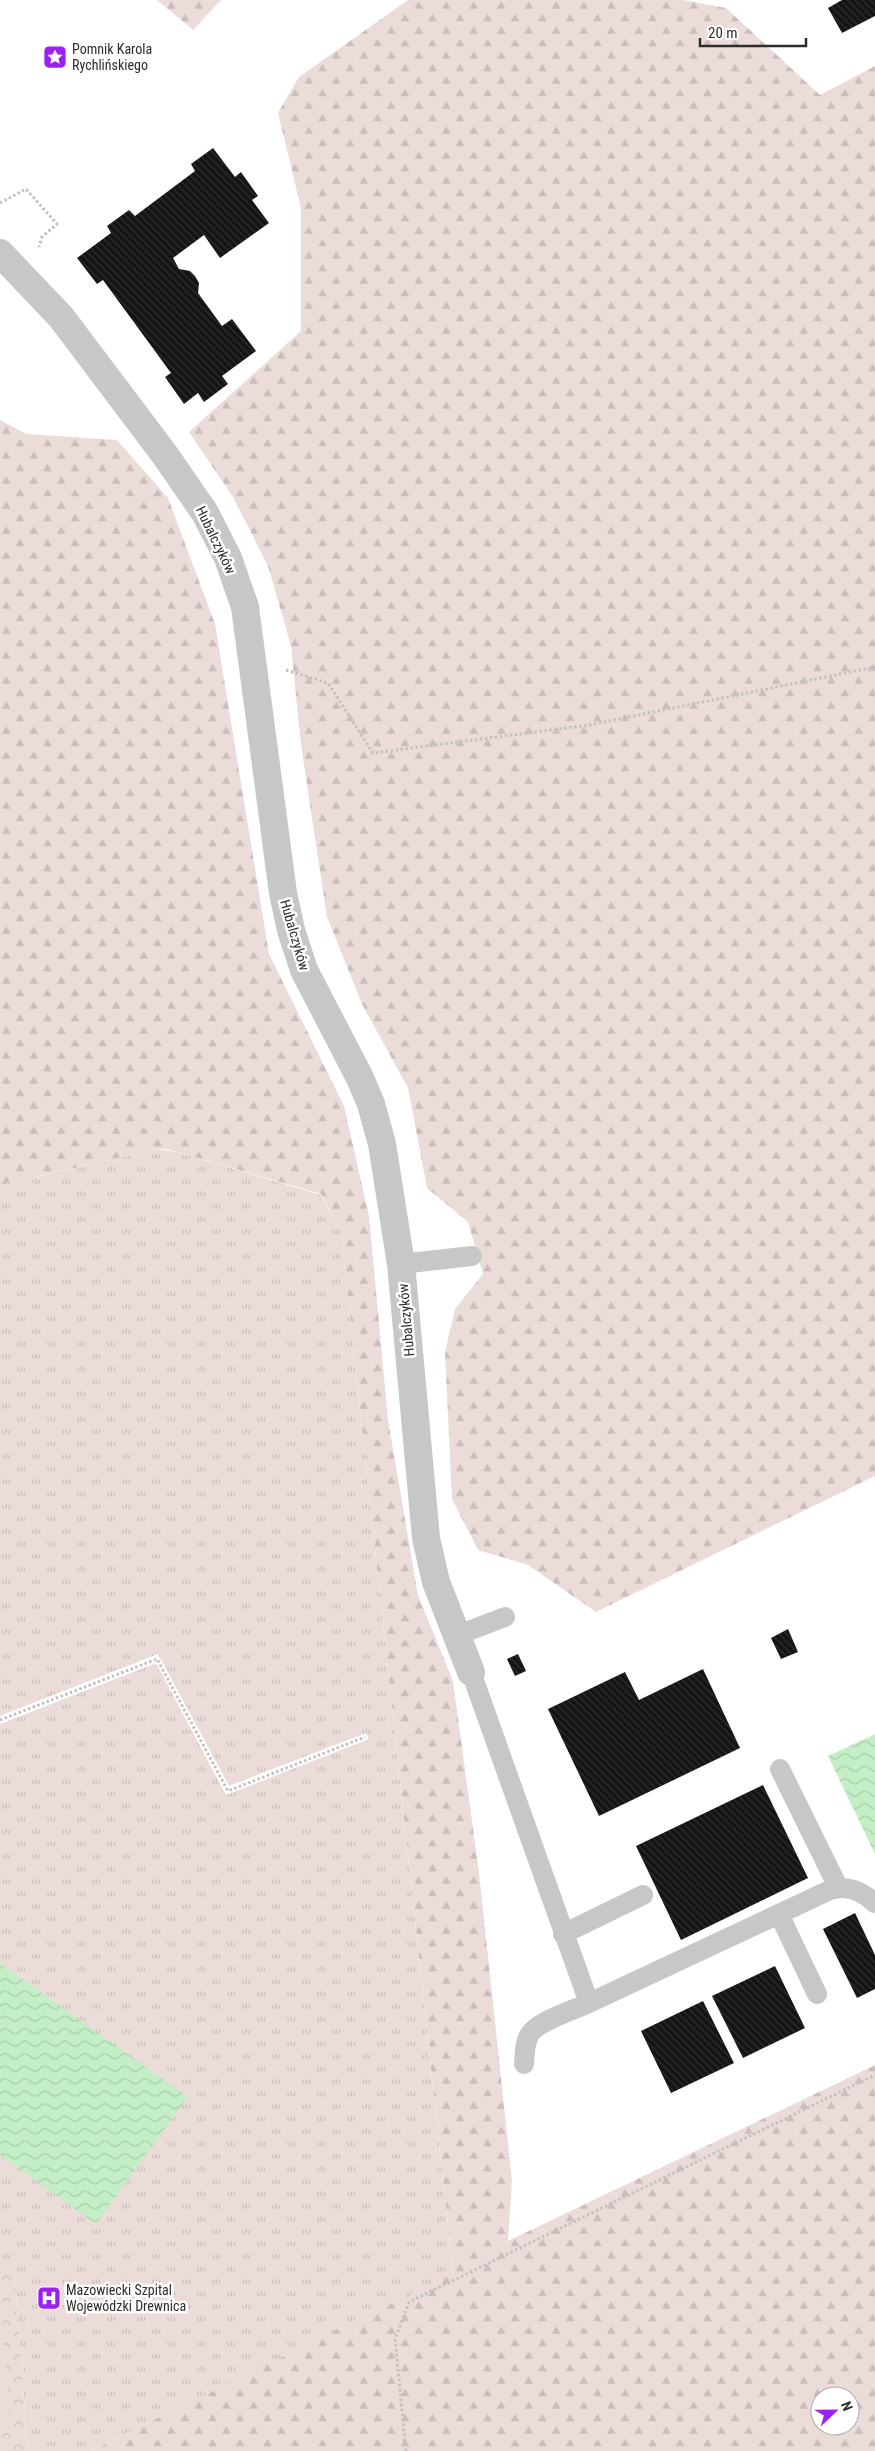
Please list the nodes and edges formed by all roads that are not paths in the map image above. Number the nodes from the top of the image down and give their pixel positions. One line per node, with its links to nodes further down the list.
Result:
1 (0, 252): 3 (street, Hubalczyków)
2 (472, 1256): 3 (lane)
3 (401, 1264): 5 (street, Hubalczyków)
4 (505, 1617): 5 (lane)
5 (458, 1635): 6 (street, Hubalczyków)
6 (471, 1672): 12 (lane)
7 (780, 1768): 8 (lane)
8 (838, 1888): 10 (lane); 11 (lane)
9 (644, 1895): 12 (lane)
10 (875, 1904)
11 (779, 1914): 13 (lane); 14 (lane)
12 (563, 1934): 14 (lane)
13 (817, 1994)
14 (589, 2003): 15 (lane)
15 (524, 2064)

